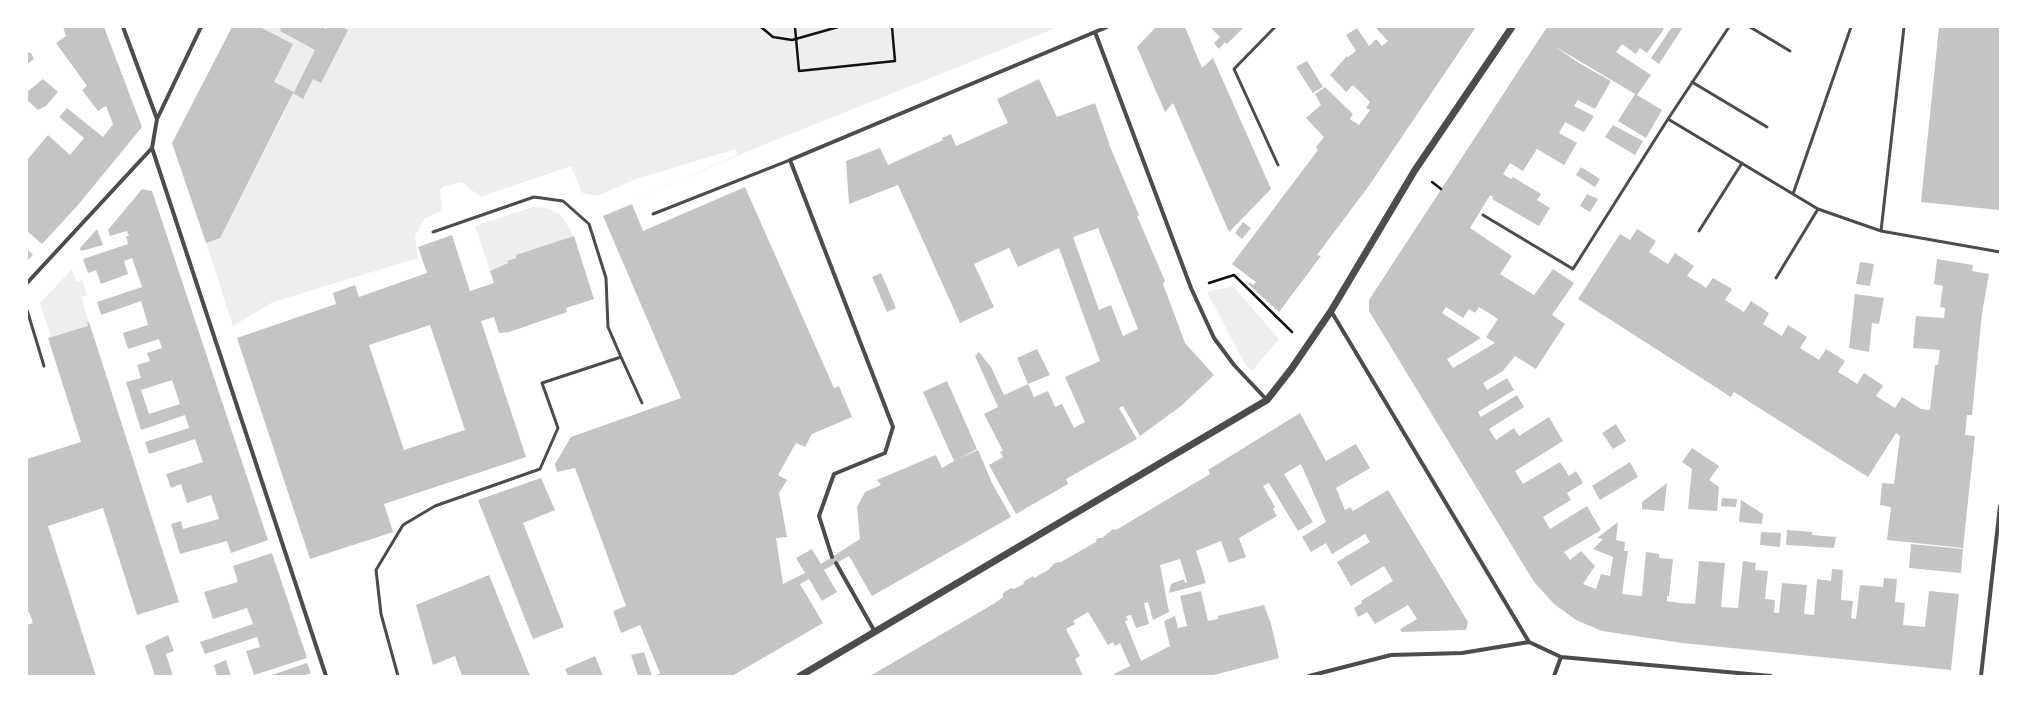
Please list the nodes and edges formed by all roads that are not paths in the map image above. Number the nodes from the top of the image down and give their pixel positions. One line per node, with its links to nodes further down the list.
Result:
1 (123, 27): 13 (street)
2 (201, 27): 13 (street)
3 (1107, 27): 10 (street)
4 (1275, 27): 19 (lane)
5 (1512, 27): 31 (street)
6 (1729, 27): 12 (lane)
7 (1750, 27): 11 (lane)
8 (1851, 27): 20 (lane)
9 (1904, 27): 25 (lane)
10 (1095, 32): 17 (street); 34 (street)
11 (1790, 51)
12 (1692, 82): 14 (lane); 15 (lane)
13 (157, 119): 16 (street)
14 (1668, 119): 18 (lane); 23 (lane)
15 (1767, 127)
16 (152, 148): 29 (street); 43 (street)
17 (790, 160): 22 (lane); 37 (street)
18 (1742, 163): 20 (lane); 24 (lane)
19 (1278, 165)
20 (1793, 194): 21 (lane)
21 (1818, 209): 25 (lane); 28 (lane)
22 (654, 214)
23 (1483, 215)
24 (1699, 231)
25 (1882, 231): 27 (lane)
26 (433, 232): 32 (lane)
27 (2000, 252)
28 (1776, 278)
29 (27, 283)
30 (27, 310): 33 (lane)
31 (1331, 311): 34 (street); 40 (street)
32 (621, 357): 35 (lane); 44 (lane)
33 (44, 366)
34 (1267, 400): 39 (street)
35 (642, 403)
36 (2000, 506): 49 (street)
37 (832, 557)
38 (836, 563): 39 (street)
39 (875, 633): 45 (street)
40 (1529, 642): 41 (street); 42 (street)
41 (1561, 657): 47 (street); 48 (street)
42 (1319, 675): 46 (street)
43 (326, 676)
44 (398, 676)
45 (800, 676)
46 (1309, 676)
47 (1554, 676)
48 (1771, 676)
49 (1981, 676)

